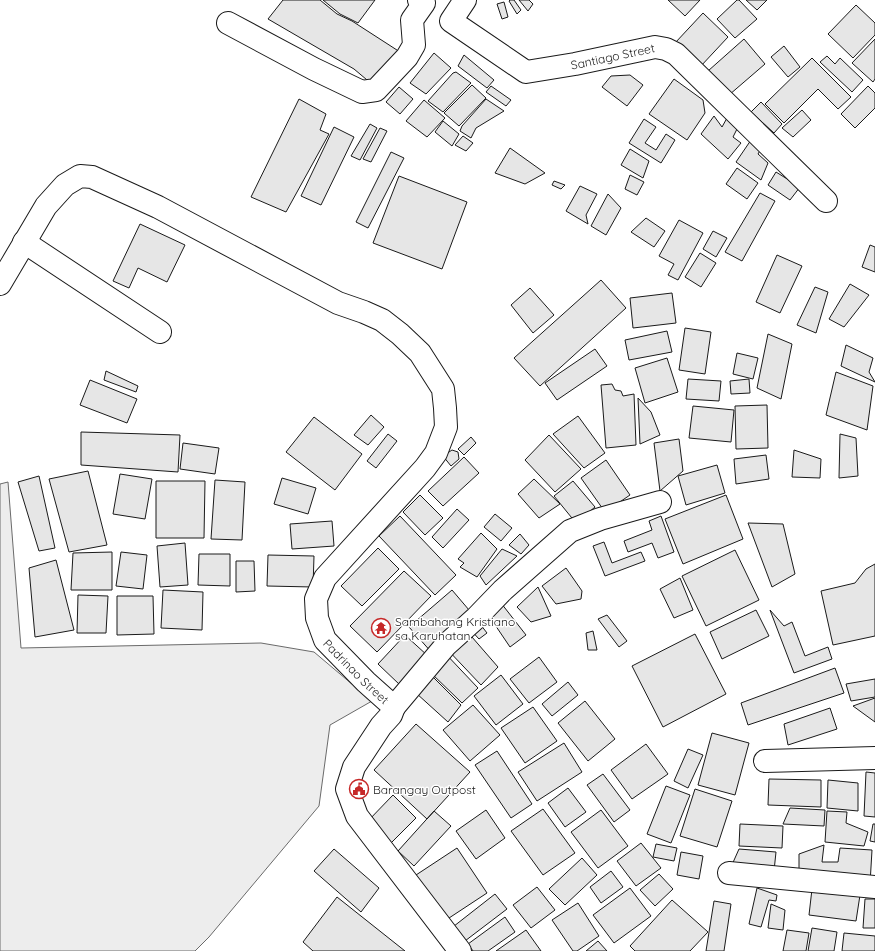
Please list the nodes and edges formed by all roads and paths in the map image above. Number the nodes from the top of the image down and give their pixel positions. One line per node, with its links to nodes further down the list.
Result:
1 (465, 0): 3 (street)
2 (422, 1): 3 (street, Santiago Street); 4 (street)
3 (451, 21): 5 (street, Santiago Street)
4 (228, 23)
5 (826, 201)
6 (24, 242): 7 (street, Padrinao Street); 8 (street); 10 (street, Padrinao Street)
7 (0, 284)
8 (160, 332)
9 (660, 502): 10 (street)
10 (394, 707): 15 (street, Padrinao Street)
11 (875, 758): 12 (street)
12 (765, 761)
13 (729, 873): 14 (street)
14 (875, 887)
15 (460, 951)

